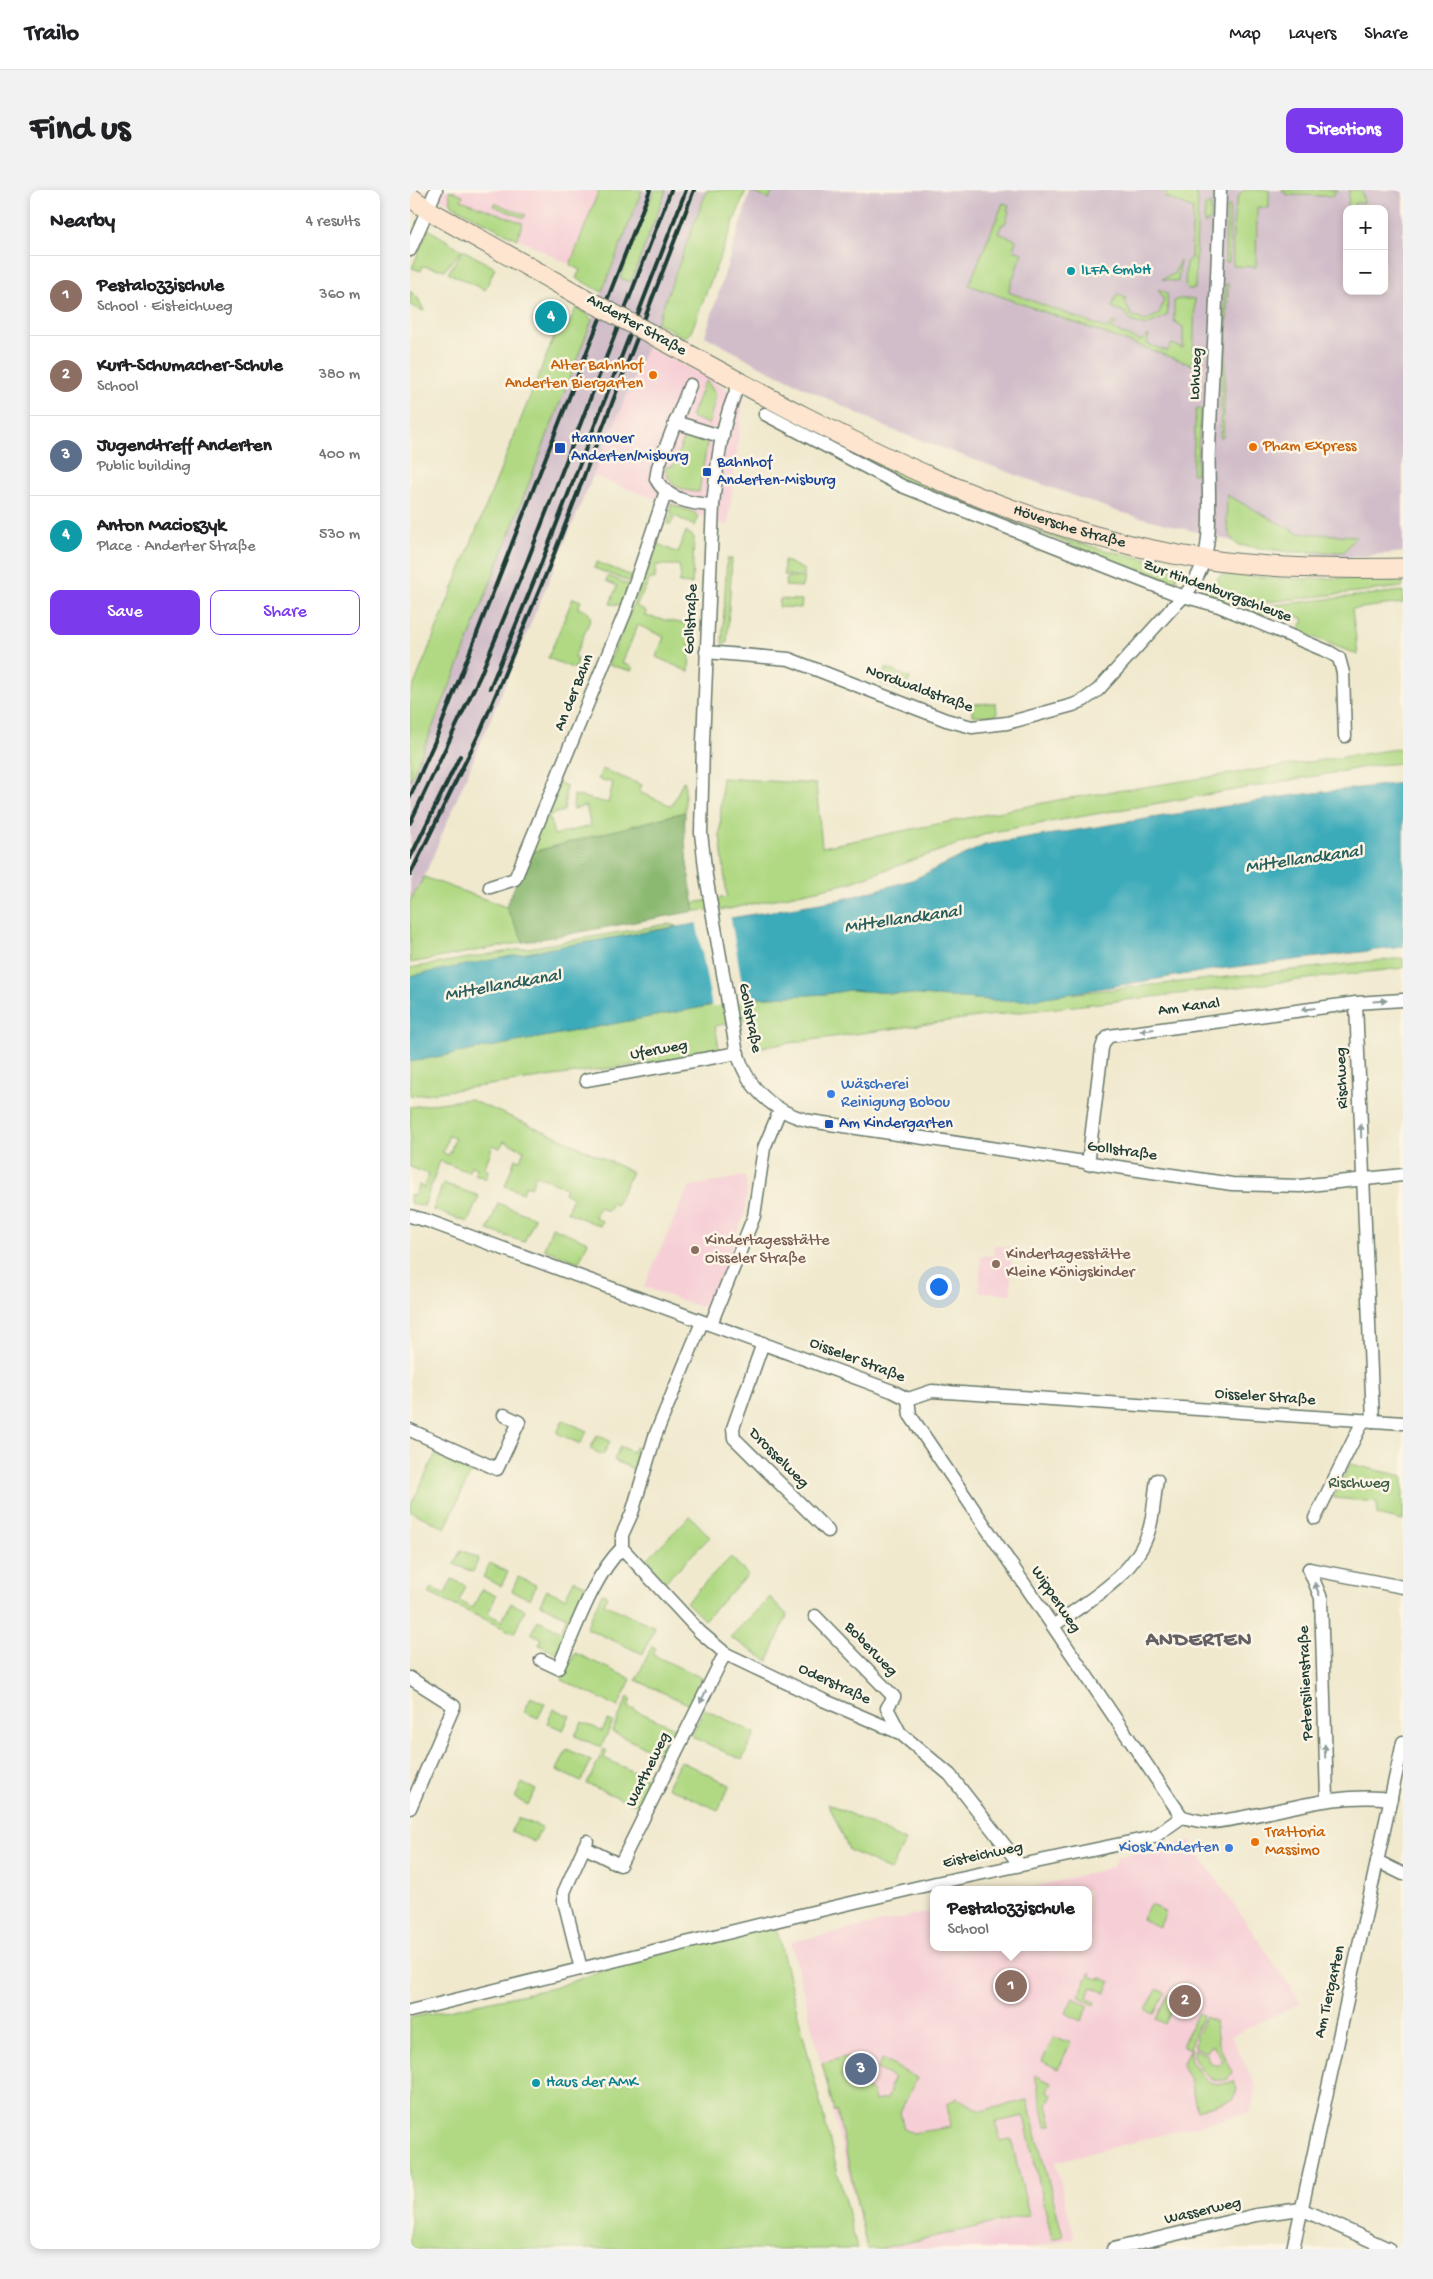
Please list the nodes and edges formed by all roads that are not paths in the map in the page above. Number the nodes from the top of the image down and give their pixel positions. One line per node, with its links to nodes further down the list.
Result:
1 (436, 190): 4 (street)
2 (1220, 190): 14 (street, Lohweg)
3 (410, 197): 4 (main road, Anderter Straße)
4 (428, 210): 5 (street); 6 (main road, Anderter Straße, bridge)
5 (410, 250)
6 (740, 383): 8 (main road, Anderter Straße); 11 (street, Gollstraße)
7 (690, 385): 10 (street)
8 (760, 393): 14 (main road, Höversche Straße)
9 (764, 414): 16 (street, Zur Hindenburgschleuse)
10 (676, 422): 11 (street); 12 (street)
11 (722, 438): 13 (street, Gollstraße)
12 (666, 491): 13 (street); 19 (street, An der Bahn)
13 (714, 505): 17 (street, Gollstraße)
14 (1204, 560): 15 (main road, Höversche Straße); 16 (street, Nordwaldstraße)
15 (1403, 568)
16 (1185, 598): 17 (street, Nordwaldstraße); 18 (street, Zur Hindenburgschleuse)
17 (706, 652): 22 (street, Gollstraße)
18 (1345, 736)
19 (490, 887)
20 (1403, 1000): 21 (street, Am Kanal, one-way to 20)
21 (1356, 1003): 25 (street, Am Kanal, one-way to 25); 27 (street, Rischweg, one-way to 21)
22 (738, 1053): 23 (street, Uferweg); 24 (street, Gollstraße)
23 (586, 1080)
24 (780, 1110): 25 (street, Gollstraße); 29 (street)
25 (1088, 1164): 27 (street, Gollstraße)
26 (1403, 1175): 27 (street, Gollstraße)
27 (1363, 1180): 33 (street, Rischweg)
28 (410, 1216): 29 (street, Oisseler Straße)
29 (706, 1323): 30 (street, Oisseler Straße); 39 (street)
30 (763, 1343): 31 (street, Oisseler Straße); 38 (street, Drosselweg)
31 (908, 1399): 33 (street, Oisseler Straße); 42 (street, Wipperweg)
32 (504, 1415): 35 (street)
33 (1368, 1421): 34 (street, Oisseler Straße); 37 (street, Rischweg)
34 (1403, 1423)
35 (410, 1430)
36 (1157, 1480): 42 (street)
37 (1315, 1518)
38 (828, 1532)
39 (622, 1548): 43 (street, Oderstraße); 44 (street)
40 (1403, 1587): 48 (street, Petersilienstraße, one-way to 40)
41 (816, 1616): 46 (street, Boberweg)
42 (1053, 1626): 51 (street, Wipperweg)
43 (726, 1654): 46 (street, Oderstraße); 55 (street, Wartheweg, one-way to 55)
44 (541, 1660)
45 (410, 1678): 50 (street)
46 (900, 1733): 53 (street, Oderstraße)
47 (1403, 1742): 49 (street, Am Tiergarten)
48 (1327, 1799): 49 (street); 51 (street)
49 (1390, 1799): 52 (street, Am Tiergarten)
50 (411, 1802)
51 (1182, 1817): 53 (street, Eisteichweg)
52 (1377, 1861): 54 (street); 57 (street, Am Tiergarten)
53 (1020, 1865): 55 (street, Eisteichweg)
54 (1403, 1874)
55 (581, 1969): 56 (street, Eisteichweg)
56 (410, 2011)
57 (1301, 2209): 58 (street, Wasserweg); 60 (street, Am Tiergarten); 61 (street)
58 (1154, 2245): 59 (street, Wasserweg)
59 (1113, 2249)
60 (1293, 2249)
61 (1389, 2249)

